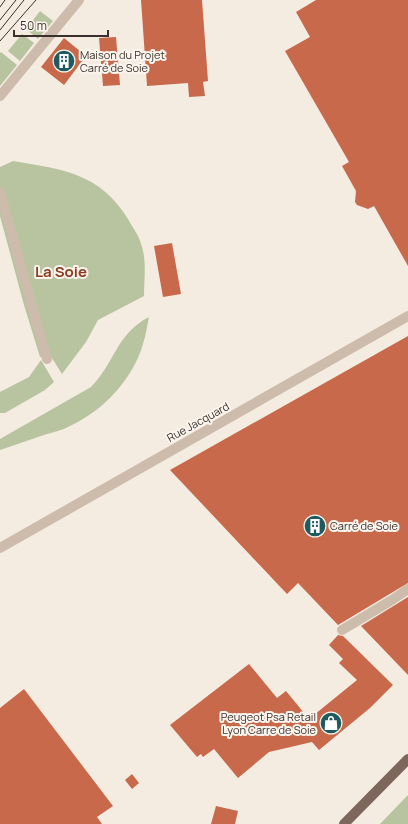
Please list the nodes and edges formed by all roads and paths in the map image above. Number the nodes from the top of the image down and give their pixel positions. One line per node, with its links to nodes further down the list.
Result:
1 (79, 0): 2 (street)
2 (0, 96)
3 (0, 192): 5 (street)
4 (408, 316): 6 (street, Rue Jacquard)
5 (47, 359)
6 (0, 548)
7 (408, 589): 8 (street)
8 (342, 630)
9 (408, 759): 10 (main road)
10 (344, 824)

